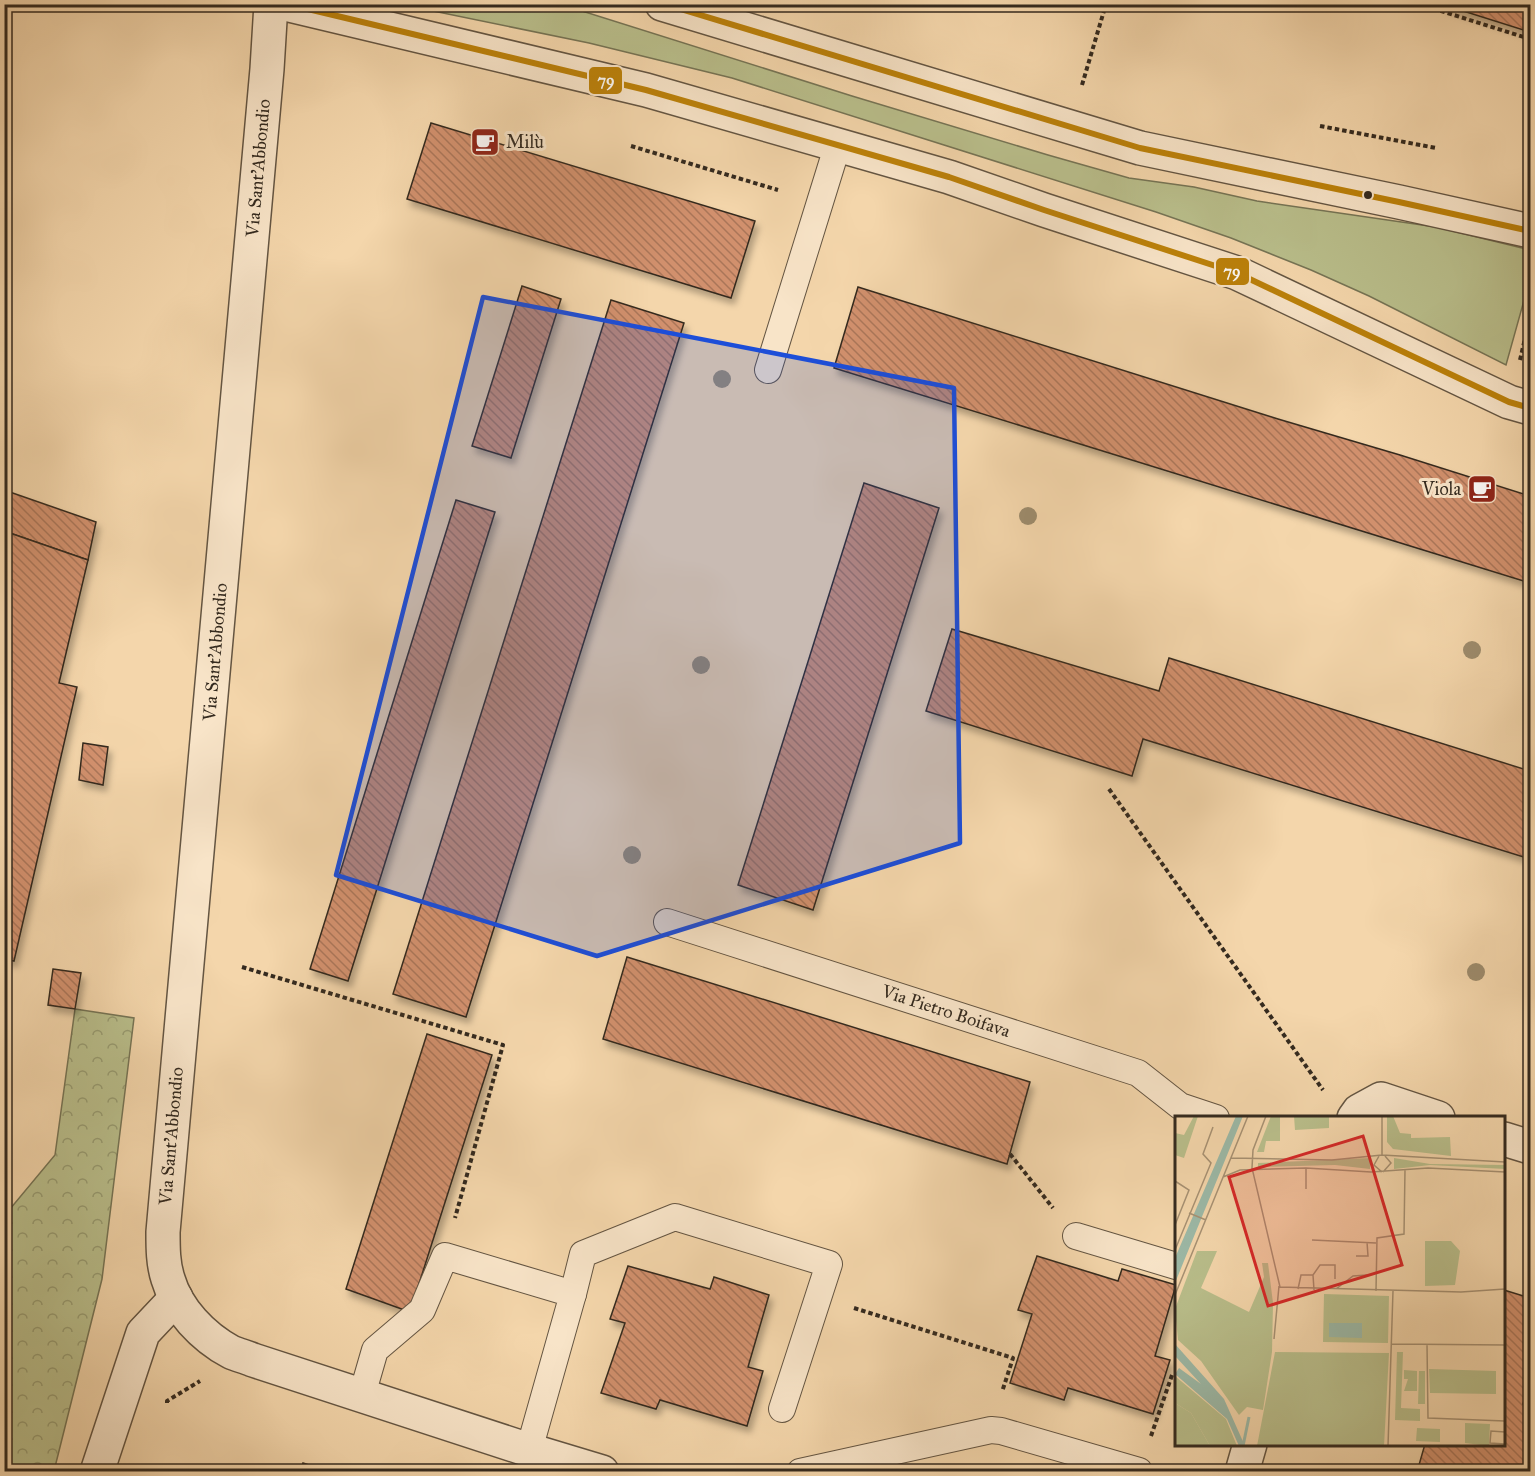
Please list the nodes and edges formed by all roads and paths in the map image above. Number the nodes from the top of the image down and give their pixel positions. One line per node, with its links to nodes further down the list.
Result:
1 (271, 4): 33 (street, Via Sant'Abbondio)
2 (285, 4): 9 (street)
3 (662, 4): 13 (street)
4 (1106, 4): 7 (path)
5 (1419, 4): 6 (path)
6 (1530, 39)
7 (1082, 85)
8 (1320, 126): 11 (path)
9 (838, 144): 16 (lane); 17 (street)
10 (631, 146): 12 (path)
11 (1436, 148)
12 (778, 190)
13 (1530, 231)
14 (1530, 317): 15 (path)
15 (1520, 362)
16 (768, 370)
17 (1530, 408)
18 (1109, 789): 21 (path)
19 (667, 922): 23 (lane, Via Pietro Boifava)
20 (242, 967): 29 (path)
21 (1329, 1098)
22 (1425, 1114): 24 (street)
23 (1210, 1116)
24 (1355, 1116)
25 (1505, 1140): 26 (street)
26 (1530, 1148)
27 (1010, 1154): 28 (path)
28 (1076, 1236): 30 (lane)
29 (445, 1256): 31 (lane); 35 (lane)
30 (1175, 1266)
31 (573, 1294): 32 (lane); 39 (lane)
32 (818, 1296): 36 (lane); 37 (path)
33 (176, 1298): 35 (street, Via Sant'Abbondio); 41 (street)
34 (1175, 1376): 40 (path)
35 (362, 1395): 39 (street, Via Sant'Abbondio)
36 (782, 1409)
37 (991, 1430): 40 (lane); 43 (lane)
38 (1249, 1446): 44 (street)
39 (529, 1450): 42 (street, Via Sant'Abbondio)
40 (1139, 1471)
41 (97, 1472)
42 (602, 1472)
43 (800, 1472)
44 (1242, 1472)

